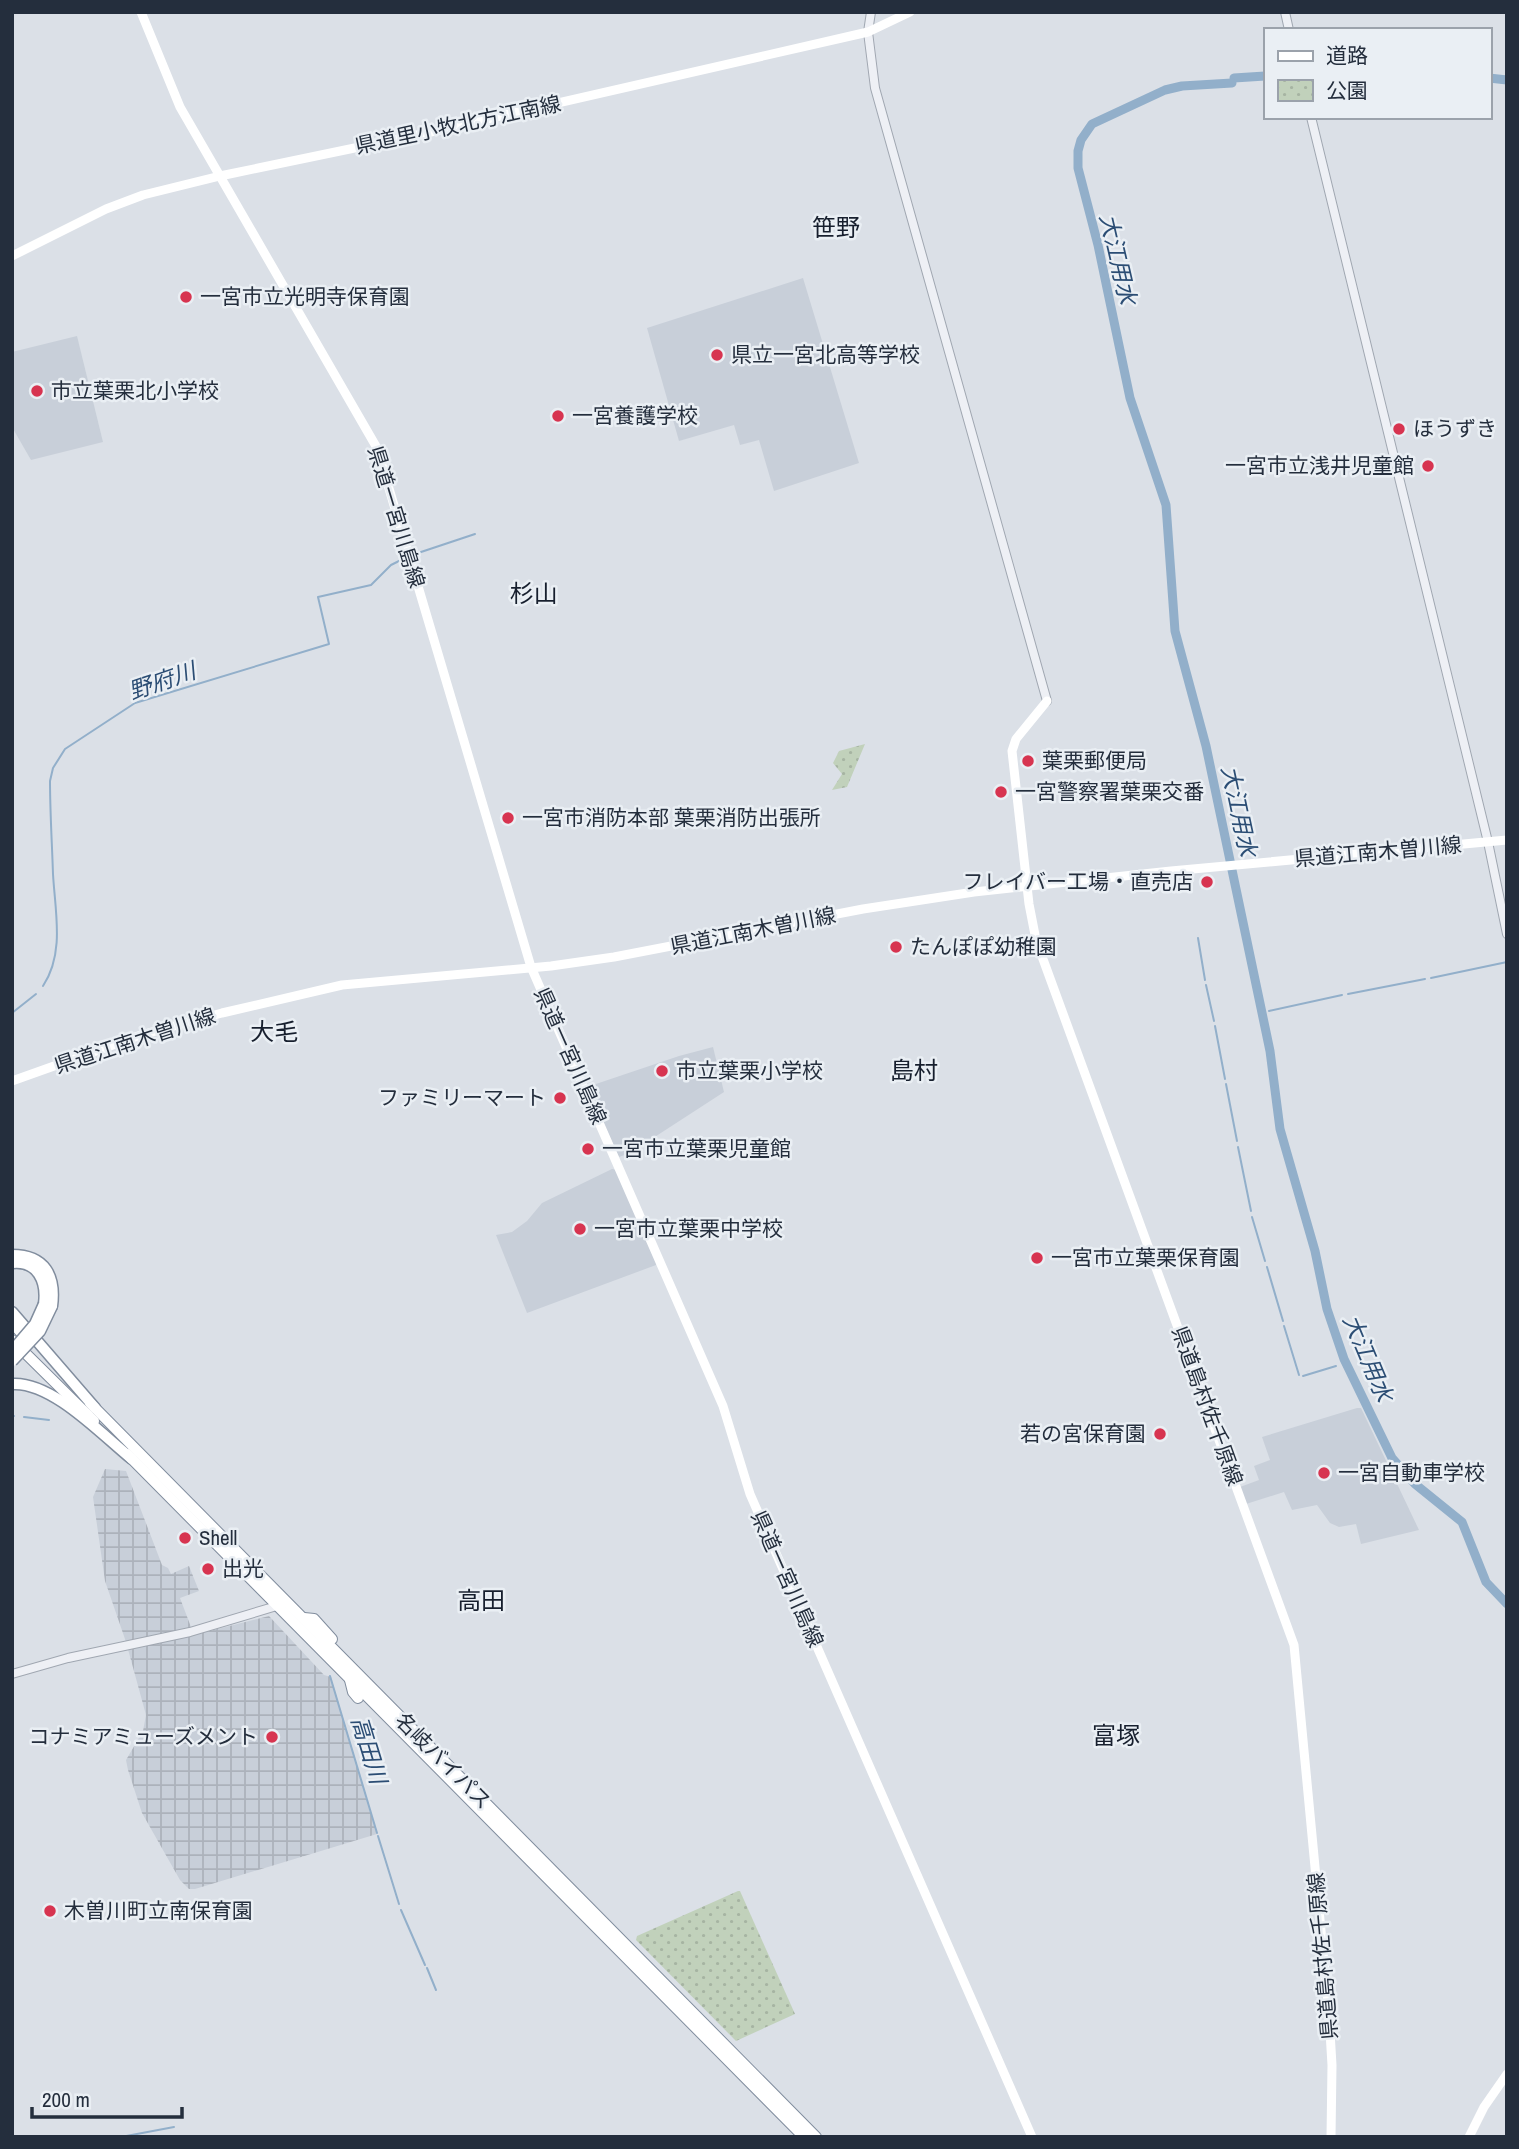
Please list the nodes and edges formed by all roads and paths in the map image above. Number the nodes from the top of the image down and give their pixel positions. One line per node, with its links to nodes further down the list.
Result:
1 (141, 12): 6 (main road, 県道一宮川島線)
2 (871, 12): 4 (street)
3 (910, 12): 4 (main road, 県道里小牧北方江南線)
4 (868, 32): 6 (main road, 県道里小牧北方江南線); 8 (street)
5 (1311, 119): 10 (street)
6 (220, 176): 7 (main road, 県道里小牧北方江南線); 13 (main road, 県道一宮川島線)
7 (12, 256)
8 (1047, 701): 11 (main road, 県道島村佐千原線)
9 (1507, 840): 10 (main road, 県道江南木曽川線)
10 (1488, 842): 11 (main road, 県道江南木曽川線); 12 (street)
11 (1027, 885): 13 (main road, 県道江南木曽川線); 38 (main road, 県道島村佐千原線)
12 (1507, 934)
13 (531, 967): 14 (main road, 県道江南木曽川線); 37 (main road, 県道一宮川島線)
14 (12, 1081)
15 (12, 1255): 17 (highway)
16 (12, 1264): 17 (highway)
17 (48, 1305): 21 (highway, bridge); 22 (highway, bridge)
18 (12, 1312): 23 (highway)
19 (12, 1323): 23 (highway)
20 (12, 1340): 23 (highway)
21 (12, 1351)
22 (12, 1361)
23 (56, 1372): 25 (highway)
24 (12, 1384): 25 (highway)
25 (71, 1393): 26 (highway); 27 (highway)
26 (95, 1408): 29 (highway, 名岐バイパス)
27 (132, 1459): 28 (highway, 名岐バイパス)
28 (279, 1605): 31 (street); 32 (highway, 名岐バイパス)
29 (303, 1618): 30 (highway); 36 (highway, 名岐バイパス)
30 (357, 1665)
31 (12, 1674)
32 (350, 1679): 33 (highway); 35 (highway, 名岐バイパス)
33 (358, 1698)
34 (1507, 2074): 39 (main road)
35 (804, 2137)
36 (816, 2137)
37 (1032, 2137)
38 (1331, 2137)
39 (1469, 2137)

